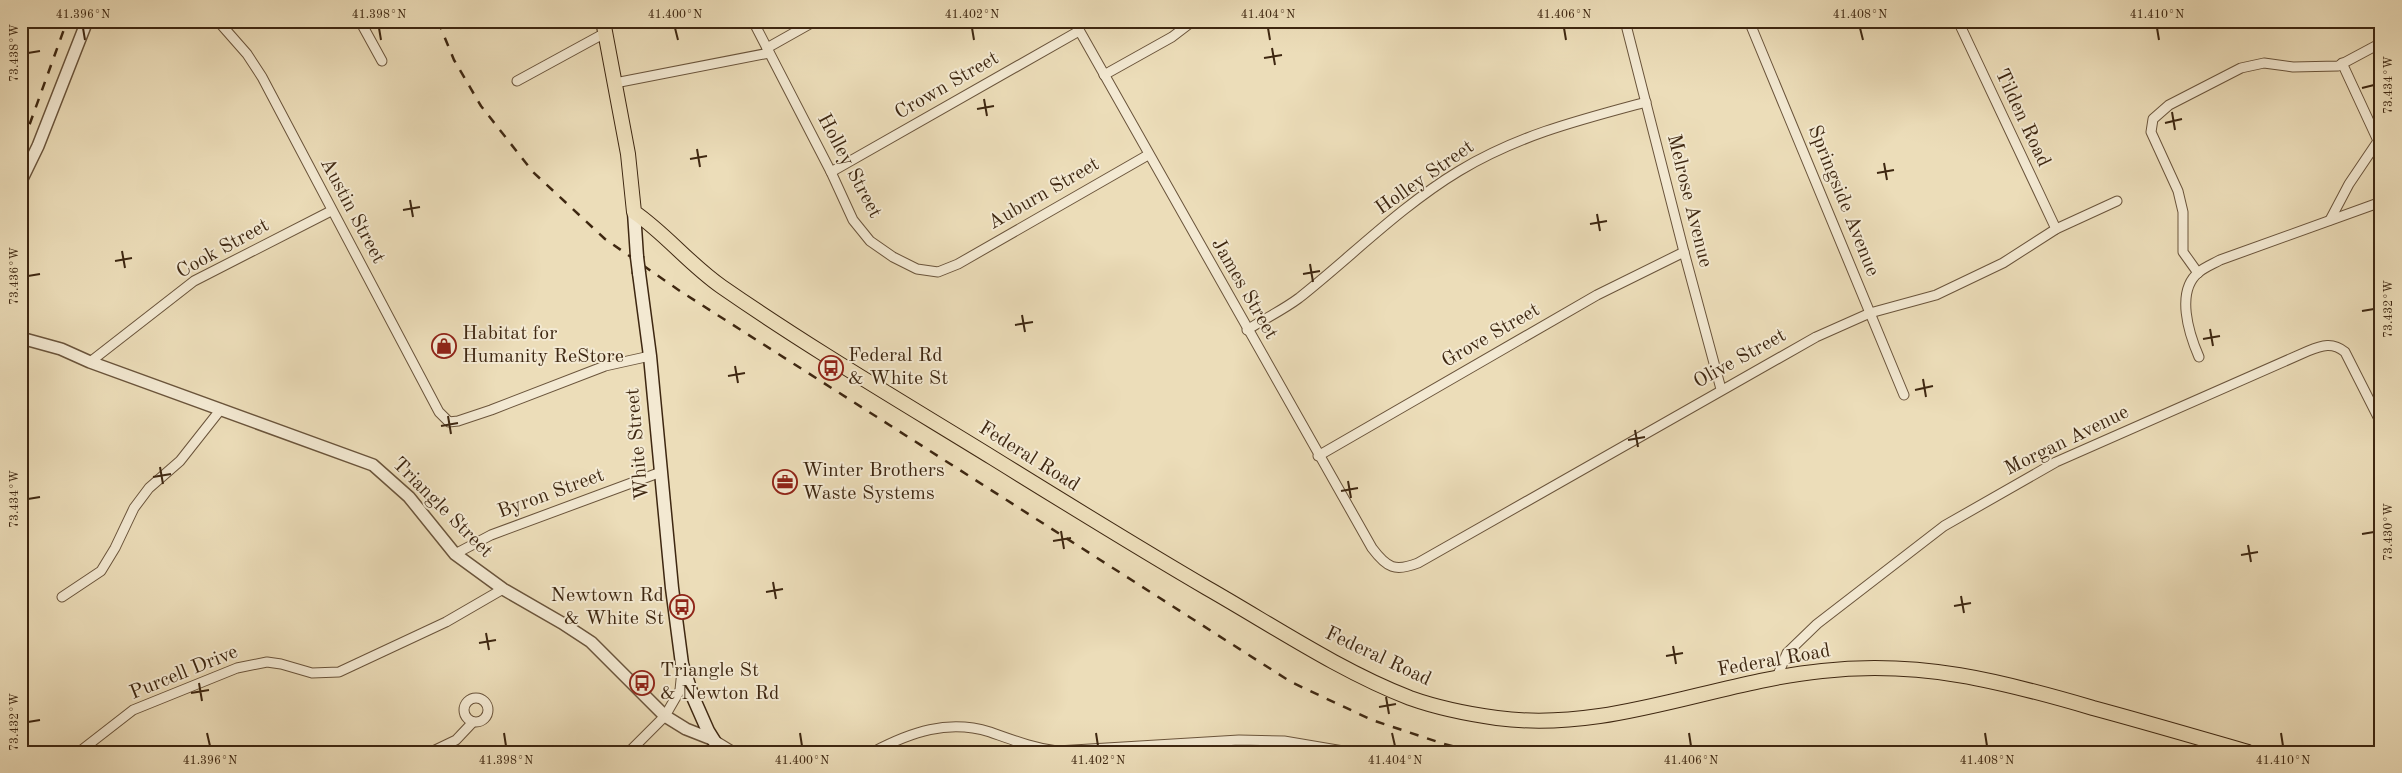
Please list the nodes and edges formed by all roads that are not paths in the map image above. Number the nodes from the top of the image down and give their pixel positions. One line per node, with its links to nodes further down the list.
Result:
1 (87, 21): 24 (street)
2 (218, 21): 27 (street, Austin Street)
3 (360, 21): 15 (street)
4 (753, 21): 14 (street, Holley Street)
5 (815, 21): 14 (street)
6 (1074, 21): 12 (street, James Street)
7 (1193, 21): 17 (street)
8 (1625, 21): 20 (street, Melrose Avenue)
9 (1750, 21): 34 (street, Springside Avenue)
10 (1958, 21): 30 (street, Tilden Road)
11 (604, 27): 18 (street); 19 (main road, White Street)
12 (1080, 31): 17 (street, James Street); 23 (street, Crown Street)
13 (2381, 42): 16 (street)
14 (768, 51): 19 (street); 23 (street, Holley Street)
15 (382, 61)
16 (2342, 64): 21 (street); 33 (street)
17 (1104, 75): 22 (street, James Street)
18 (516, 80)
19 (614, 83): 28 (main road, White Street)
20 (1646, 102): 31 (street, Melrose Avenue); 35 (street, Holley Street)
21 (2380, 144): 29 (street)
22 (1148, 155): 32 (street, Auburn Street); 35 (street, James Street)
23 (831, 172): 32 (street, Holley Street)
24 (21, 181)
25 (2117, 201): 30 (street, Olive Street)
26 (2381, 202): 29 (street)
27 (331, 210): 37 (street, Austin Street); 39 (street, Cook Street)
28 (634, 212): 37 (main road, White Street, bridge); 51 (main road, Federal Road)
29 (2330, 220): 33 (street)
30 (2056, 229): 34 (street, Olive Street)
31 (1684, 252): 40 (street, Melrose Avenue); 44 (street, Grove Street)
32 (958, 264)
33 (2198, 272): 38 (street)
34 (1870, 313): 40 (street, Olive Street); 41 (street, Springside Avenue)
35 (1247, 330): 44 (street, James Street)
36 (21, 338): 39 (street, Triangle Street)
37 (650, 356): 45 (main road, White Street)
38 (2199, 357)
39 (90, 362): 42 (street, Triangle Street)
40 (1721, 389): 47 (street, Olive Street)
41 (1904, 395)
42 (221, 409): 46 (street, Triangle Street); 49 (street)
43 (2381, 423): 51 (street, Morgan Avenue)
44 (1318, 456): 47 (street, James Street)
45 (661, 472): 46 (street, Byron Street); 50 (main road, White Street)
46 (455, 554): 48 (street, Triangle Street)
47 (1391, 568)
48 (503, 590): 52 (street, Triangle Street); 56 (street, Purcell Drive)
49 (62, 597)
50 (682, 664): 52 (street); 54 (main road, White Street)
51 (1777, 678): 62 (main road, Federal Road)
52 (665, 716): 54 (street, Triangle Street); 57 (street)
53 (473, 722): 55 (street)
54 (714, 740): 58 (main road, White Street); 59 (street)
55 (435, 751)
56 (79, 752)
57 (628, 752)
58 (721, 752)
59 (734, 752)
60 (873, 752): 61 (street)
61 (1349, 752)
62 (2248, 752)

